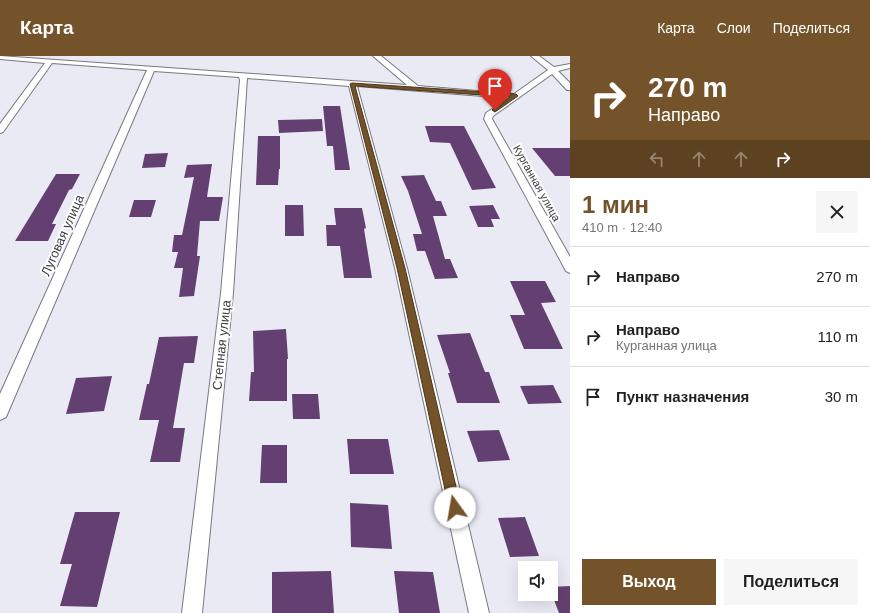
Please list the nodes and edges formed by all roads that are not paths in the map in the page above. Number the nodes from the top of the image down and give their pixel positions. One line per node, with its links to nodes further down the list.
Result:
1 (377, 56): 11 (street)
2 (535, 56): 7 (street)
3 (0, 57): 4 (street)
4 (50, 61): 6 (street); 13 (street)
5 (570, 66): 7 (street)
6 (151, 69): 8 (street); 15 (street, Луговая улица)
7 (553, 70): 10 (street); 12 (street, Курганная улица)
8 (242, 76): 9 (street); 16 (street, Степная улица)
9 (352, 84): 11 (street); 17 (street)
10 (570, 88)
11 (416, 89): 12 (street)
12 (516, 96): 14 (street, Курганная улица)
13 (0, 130)
14 (570, 268)
15 (0, 412)
16 (192, 613)
17 (479, 613)

